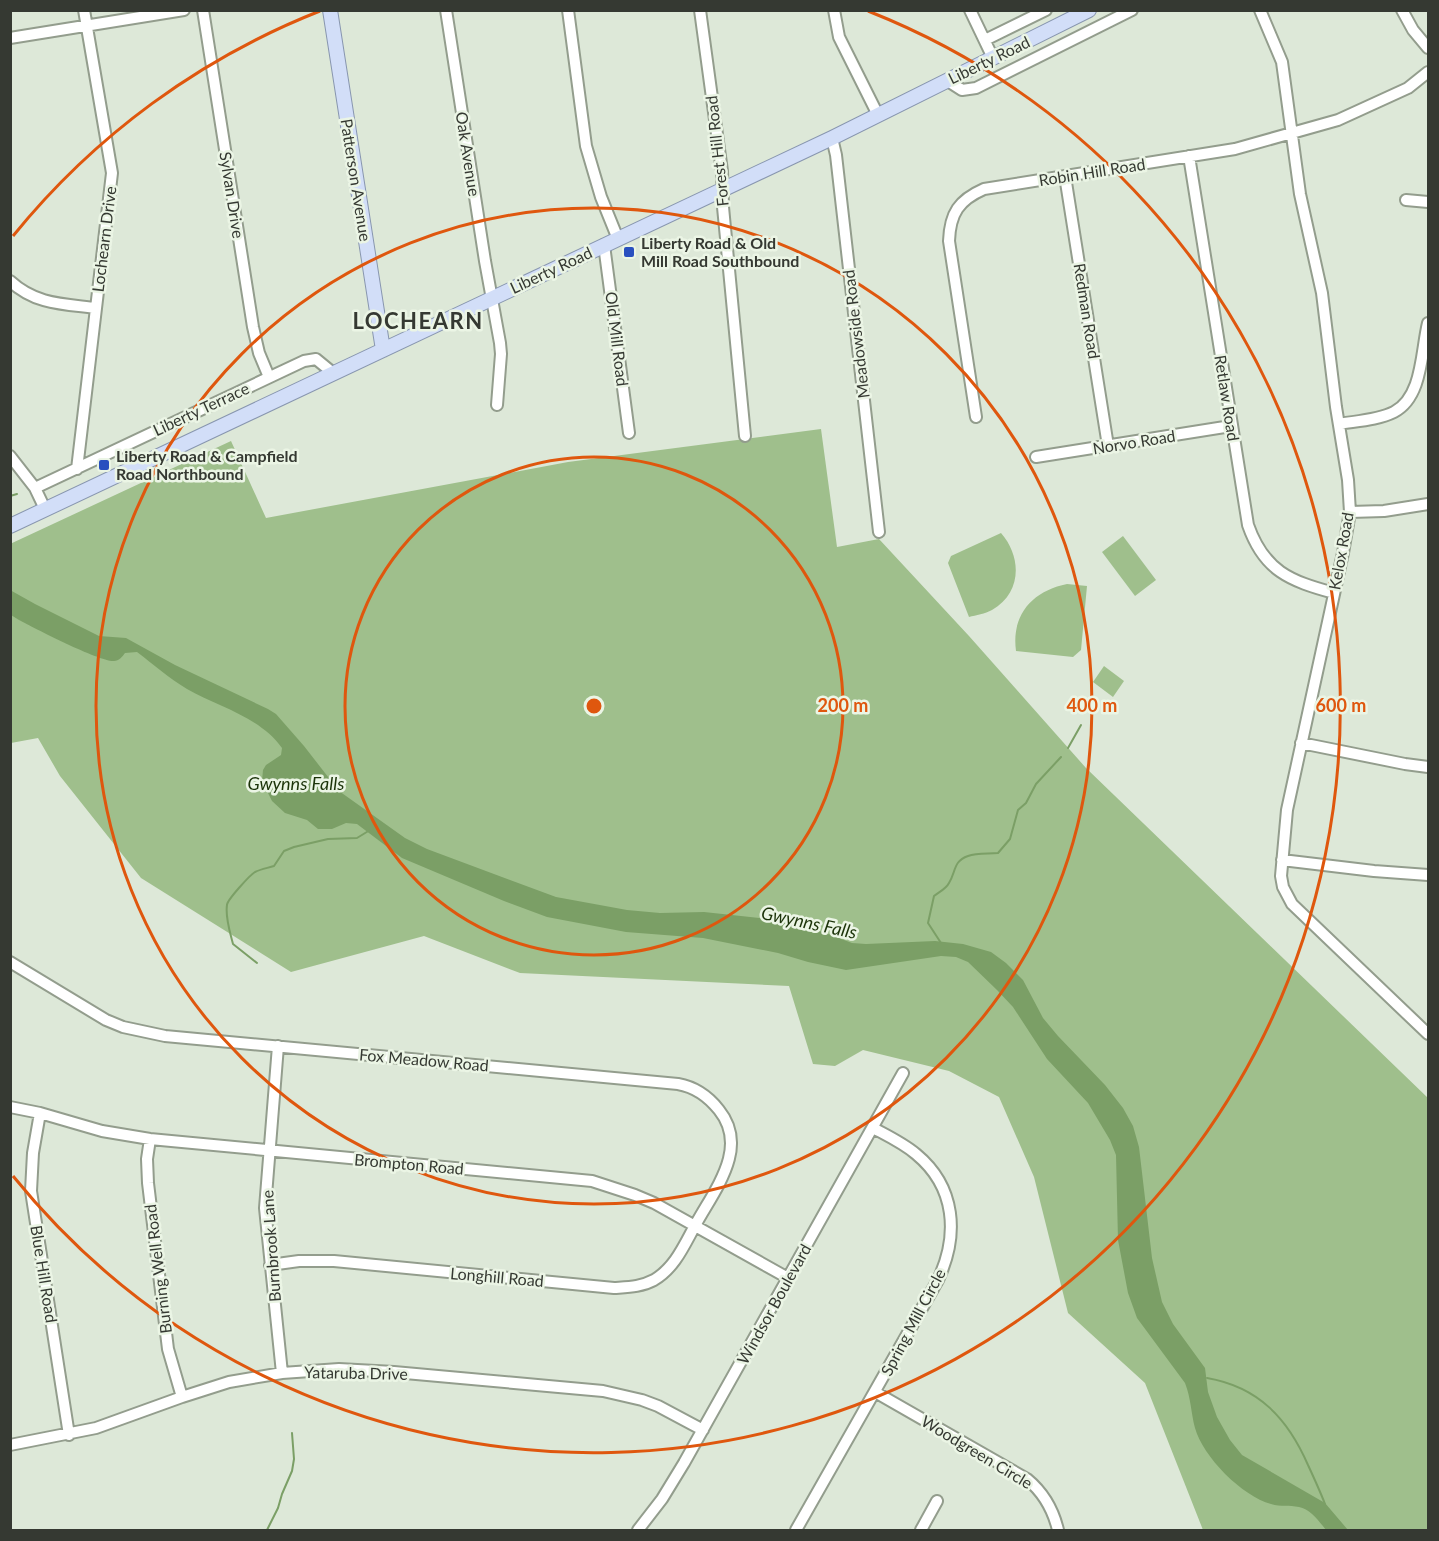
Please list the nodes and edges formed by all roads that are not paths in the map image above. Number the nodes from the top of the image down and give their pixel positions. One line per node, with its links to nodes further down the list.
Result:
1 (84, 10): 15 (street, Lochearn Drive)
2 (184, 10): 15 (street)
3 (203, 10): 38 (street, Sylvan Drive)
4 (330, 10): 36 (main road, Patterson Avenue)
5 (446, 10): 33 (street, Oak Avenue)
6 (567, 10): 30 (street)
7 (700, 10): 27 (street, Forest Hill Road)
8 (834, 10): 22 (street)
9 (970, 10): 17 (street)
10 (1046, 10): 17 (street)
11 (1089, 10): 19 (main road, Liberty Road)
12 (1132, 10): 21 (street)
13 (1260, 10): 23 (street, Kelox Road)
14 (1402, 10): 18 (street)
15 (87, 25): 16 (street); 34 (street, Lochearn Drive)
16 (10, 38)
17 (984, 40): 19 (street)
18 (1428, 48)
19 (993, 58): 21 (main road, Liberty Road)
20 (1428, 72): 23 (street, Robin Hill Road)
21 (948, 81): 22 (main road, Liberty Road)
22 (878, 115): 24 (main road, Liberty Road)
23 (1292, 133): 25 (street, Robin Hill Road); 41 (street, Kelox Road)
24 (832, 138): 27 (main road, Liberty Road); 54 (street, Meadowside Road)
25 (1189, 156): 26 (street, Robin Hill Road); 42 (street, Retlaw Road)
26 (1065, 176): 40 (street, Robin Hill Road); 45 (street, Redman Road)
27 (722, 190): 30 (main road, Liberty Road); 44 (street, Forest Hill Road)
28 (1406, 201): 29 (street)
29 (1428, 202)
30 (618, 239): 31 (main road, Liberty Road)
31 (604, 245): 33 (main road, Liberty Road); 43 (street, Old Mill Road)
32 (10, 281): 34 (street)
33 (492, 298): 36 (main road, Liberty Road); 39 (street, Oak Avenue)
34 (96, 308): 48 (street, Lochearn Drive)
35 (1428, 323): 41 (street)
36 (383, 350): 37 (main road, Liberty Road)
37 (333, 373): 38 (street, Liberty Terrace); 51 (main road, Liberty Road)
38 (269, 377): 48 (street, Liberty Terrace)
39 (496, 405)
40 (976, 417)
41 (1339, 424): 52 (street, Kelox Road)
42 (1232, 426): 45 (street, Norvo Road); 55 (street, Retlaw Road)
43 (629, 434)
44 (745, 436)
45 (1108, 446): 47 (street, Norvo Road)
46 (10, 456): 49 (street)
47 (1036, 457)
48 (77, 469): 49 (street, Liberty Terrace)
49 (35, 488): 51 (street)
50 (1428, 504): 52 (street)
51 (45, 509): 53 (main road, Liberty Road)
52 (1350, 512): 55 (street, Kelox Road)
53 (10, 526)
54 (879, 531)
55 (1334, 593): 56 (street, Kelox Road)
56 (1301, 743): 57 (street); 58 (street, Kelox Road)
57 (1428, 767)
58 (1282, 860): 59 (street); 61 (street, Kelox Road)
59 (1428, 875)
60 (10, 962): 62 (street, Fox Meadow Road)
61 (1428, 1034)
62 (278, 1047): 68 (street, Burnbrook Lane); 69 (street, Fox Meadow Road)
63 (903, 1073): 66 (street, Windsor Boulevard)
64 (10, 1107): 65 (street, Brompton Road)
65 (40, 1113): 67 (street, Brompton Road); 76 (street, Blue Hill Road)
66 (873, 1128): 71 (street, Windsor Boulevard); 73 (street, Spring Mill Circle)
67 (150, 1139): 68 (street, Brompton Road); 74 (street, Burning Well Road)
68 (268, 1151): 69 (street, Brompton Road); 70 (street, Burnbrook Lane)
69 (695, 1226): 70 (street, Longhill Road); 71 (street, Brompton Road)
70 (270, 1264): 72 (street, Burnbrook Lane)
71 (788, 1278): 75 (street, Windsor Boulevard)
72 (282, 1373): 74 (street, Yataruba Drive); 75 (street, Yataruba Drive)
73 (875, 1392): 80 (street, Spring Mill Circle); 82 (street, Woodgreen Circle)
74 (182, 1397): 76 (street, Yataruba Drive)
75 (703, 1430): 79 (street, Windsor Boulevard)
76 (69, 1435): 77 (street, Yataruba Drive)
77 (10, 1445)
78 (937, 1502): 81 (street)
79 (638, 1530)
80 (796, 1530)
81 (921, 1530)
82 (1058, 1530)

